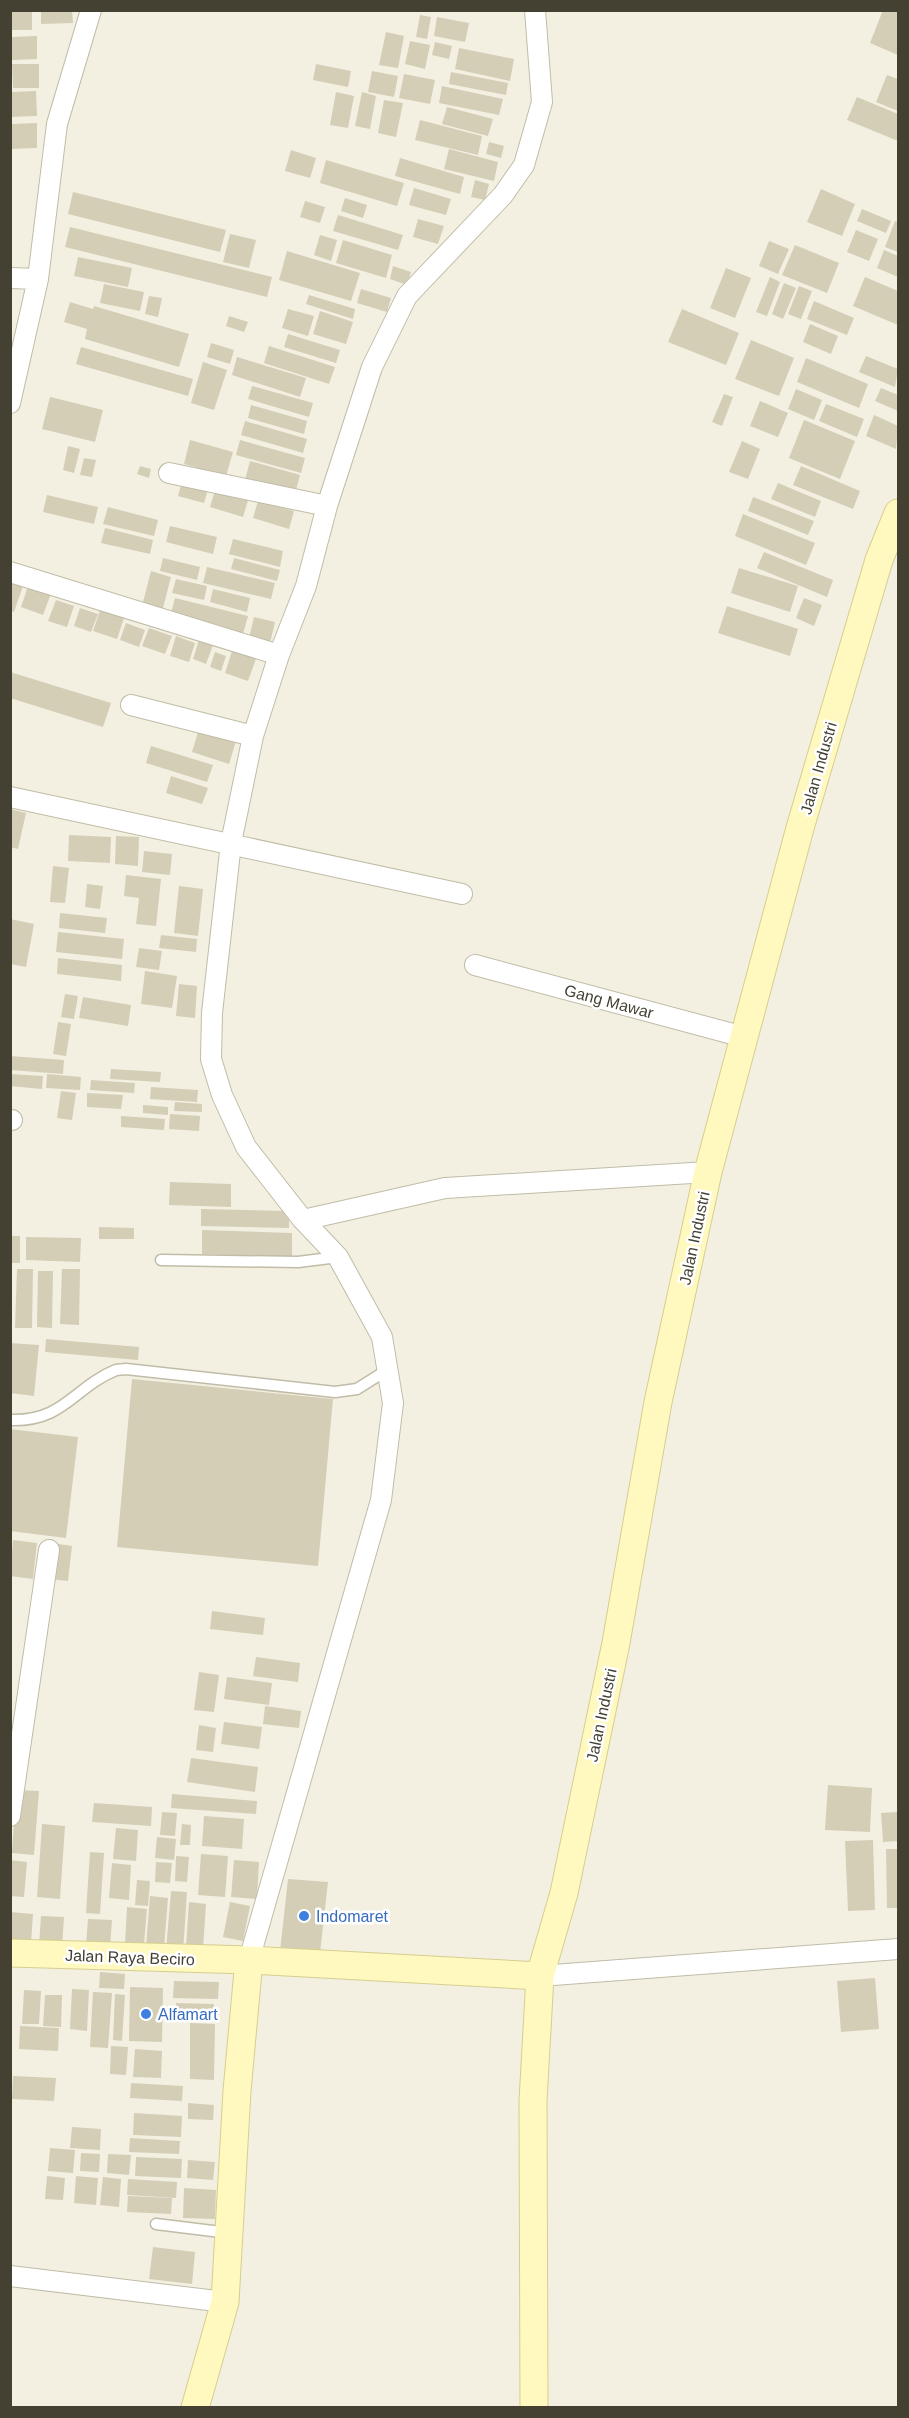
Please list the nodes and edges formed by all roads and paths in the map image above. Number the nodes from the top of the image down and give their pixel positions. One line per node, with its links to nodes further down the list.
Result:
1 (91, 10): 4 (street)
2 (535, 10): 8 (street)
3 (10, 278): 4 (street)
4 (37, 287): 5 (street); 6 (street)
5 (10, 290)
6 (10, 403)
7 (169, 473): 8 (street)
8 (327, 506): 11 (street)
9 (898, 513): 18 (street, Jalan Industri)
10 (10, 572): 11 (street)
11 (279, 656): 13 (street)
12 (131, 705): 13 (street)
13 (254, 736): 15 (street)
14 (10, 796): 15 (street)
15 (231, 843): 16 (street); 20 (street)
16 (462, 894)
17 (474, 965): 18 (street, Gang Mawar)
18 (744, 1037): 19 (street, Jalan Industri)
19 (708, 1172): 20 (street); 31 (street, Jalan Industri)
20 (303, 1220): 21 (street)
21 (338, 1257): 22 (lane); 23 (street)
22 (161, 1260)
23 (387, 1370): 24 (lane); 30 (street)
24 (10, 1420)
25 (48, 1550): 26 (street)
26 (12, 1780): 27 (street)
27 (10, 1816)
28 (898, 1949): 31 (street)
29 (10, 1953): 30 (street, Jalan Raya Beciro)
30 (249, 1960): 31 (street, Jalan Raya Beciro); 33 (street)
31 (540, 1976): 37 (street, Jalan Industri)
32 (156, 2224): 33 (lane)
33 (229, 2233): 35 (street)
34 (10, 2276): 35 (street)
35 (225, 2302): 36 (street)
36 (195, 2408)
37 (534, 2408)

